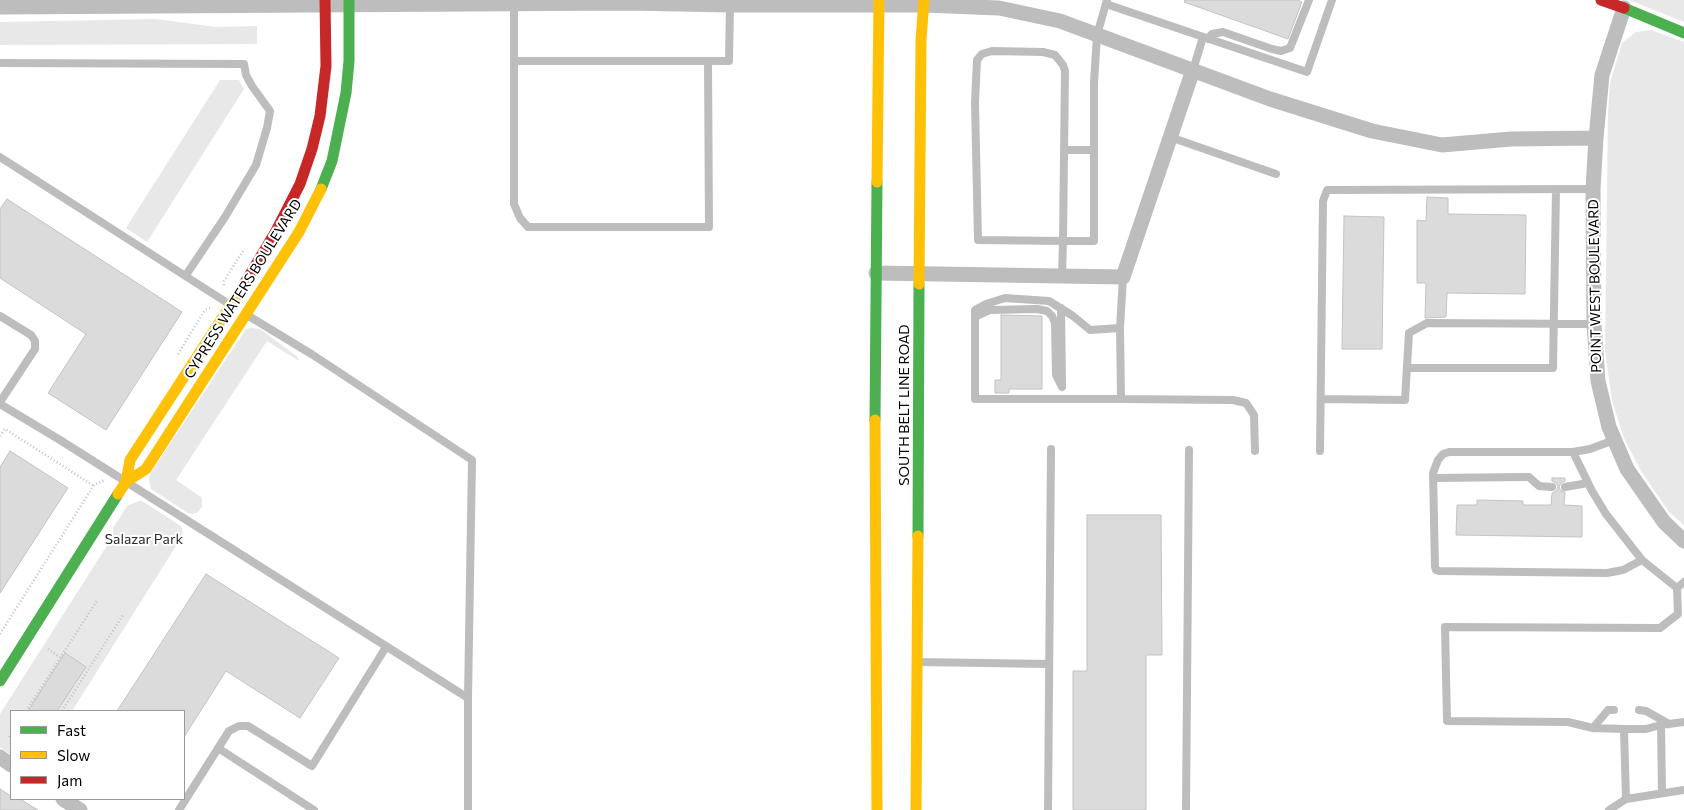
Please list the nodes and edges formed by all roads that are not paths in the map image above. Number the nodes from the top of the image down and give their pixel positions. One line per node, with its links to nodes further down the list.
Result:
1 (1309, 0): 17 (lane)
2 (1332, 0): 17 (lane)
3 (1601, 0): 14 (main road)
4 (325, 2): 8 (street); 9 (street); 36 (main road, CYPRESS WATERS BOULEVARD)
5 (627, 2): 10 (street); 12 (street)
6 (924, 2): 11 (street); 16 (street); 32 (main road, SOUTH BELT LINE ROAD)
7 (1106, 2): 16 (lane); 17 (lane)
8 (149, 3): 13 (street)
9 (348, 3): 12 (street); 38 (main road, CYPRESS WATERS BOULEVARD)
10 (732, 3): 11 (street); 19 (lane)
11 (879, 3): 31 (main road, SOUTH BELT LINE ROAD)
12 (514, 4): 18 (lane)
13 (0, 7)
14 (1624, 8): 15 (main road); 23 (street, POINT WEST BOULEVARD)
15 (1684, 33)
16 (1097, 35): 21 (street); 25 (lane)
17 (1206, 38): 21 (lane)
18 (514, 61): 19 (lane); 19 (lane)
19 (708, 61)
20 (0, 63): 33 (lane)
21 (1192, 70): 22 (street); 23 (street)
22 (1170, 137): 27 (lane); 35 (street)
23 (1596, 138): 28 (street, POINT WEST BOULEVARD)
24 (1064, 150): 25 (lane); 30 (lane); 30 (lane)
25 (1093, 150): 30 (lane)
26 (0, 158): 33 (lane)
27 (1276, 174)
28 (1594, 189): 29 (lane); 42 (street, POINT WEST BOULEVARD)
29 (1556, 190): 41 (lane); 48 (lane)
30 (1063, 241): 34 (lane)
31 (876, 273): 32 (street); 87 (main road, SOUTH BELT LINE ROAD)
32 (920, 274): 34 (street); 67 (main road, SOUTH BELT LINE ROAD)
33 (186, 275): 36 (lane)
34 (1062, 276): 35 (street)
35 (1123, 277): 43 (lane)
36 (231, 305): 38 (main road); 57 (main road, CYPRESS WATERS BOULEVARD)
37 (1061, 308): 40 (lane); 43 (lane); 45 (lane)
38 (247, 314): 57 (main road, CYPRESS WATERS BOULEVARD); 70 (lane)
39 (0, 316): 49 (lane)
40 (975, 317): 45 (lane); 46 (lane)
41 (1554, 323): 42 (lane); 44 (lane); 44 (lane)
42 (1594, 324): 50 (street, POINT WEST BOULEVARD)
43 (1120, 328): 47 (lane)
44 (1407, 368): 48 (lane)
45 (1062, 387): 46 (lane)
46 (1062, 399): 47 (lane)
47 (1121, 399): 53 (lane)
48 (1321, 399): 54 (lane)
49 (0, 403): 57 (lane)
50 (1614, 440): 55 (lane); 61 (street, POINT WEST BOULEVARD)
51 (1051, 449): 68 (lane)
52 (1189, 450): 90 (lane)
53 (1255, 451)
54 (1320, 451)
55 (1573, 452): 56 (lane); 58 (lane)
56 (1433, 478): 59 (lane); 62 (lane)
57 (126, 482): 66 (lane); 69 (main road, CYPRESS WATERS BOULEVARD)
58 (1588, 483): 60 (lane); 62 (lane)
59 (1552, 487)
60 (1565, 488)
61 (1684, 542)
62 (1642, 560): 64 (lane)
63 (1684, 582): 64 (lane)
64 (1677, 588): 65 (lane)
65 (1681, 616): 76 (lane)
66 (386, 647): 70 (lane); 78 (lane)
67 (916, 662): 68 (lane); 88 (main road, SOUTH BELT LINE ROAD)
68 (1049, 664): 89 (lane)
69 (0, 681)
70 (468, 698): 86 (lane)
71 (1614, 710): 76 (lane)
72 (1639, 710): 74 (lane)
73 (1684, 722): 74 (lane)
74 (1669, 724): 75 (lane)
75 (1660, 725): 77 (lane); 80 (lane)
76 (1594, 728): 77 (lane)
77 (1624, 729): 81 (lane)
78 (218, 748): 83 (lane); 85 (lane)
79 (1684, 790): 80 (lane)
80 (1662, 793): 81 (lane)
81 (1626, 798): 91 (lane)
82 (65, 800): 84 (street)
83 (182, 809)
84 (80, 810)
85 (314, 810)
86 (468, 810)
87 (877, 810)
88 (916, 810)
89 (1048, 810)
90 (1186, 810)
91 (1609, 810)

